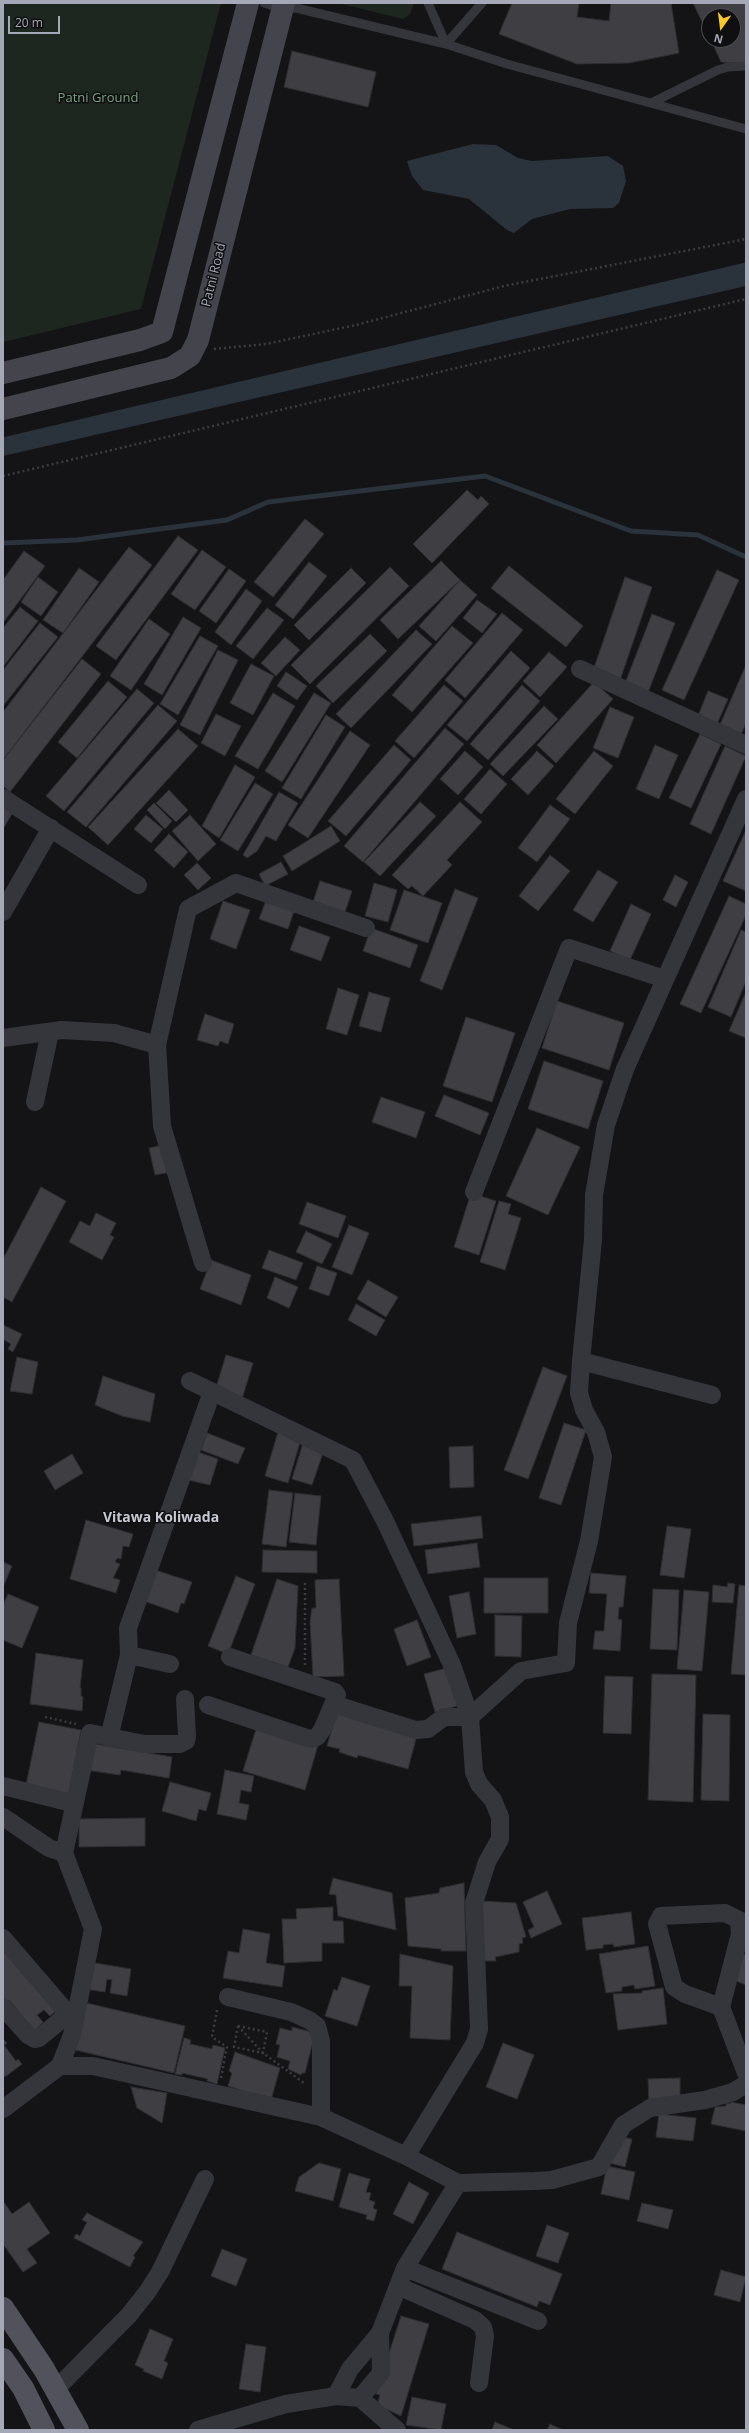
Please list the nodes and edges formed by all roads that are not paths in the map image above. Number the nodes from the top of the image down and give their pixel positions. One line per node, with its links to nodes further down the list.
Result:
1 (248, 3): 9 (main road)
2 (428, 3): 5 (lane)
3 (482, 3): 5 (lane)
4 (286, 5): 5 (lane); 10 (main road, Patni Road)
5 (446, 44): 7 (lane)
6 (746, 66): 7 (lane)
7 (651, 103): 8 (lane)
8 (746, 129)
9 (3, 373)
10 (3, 409)
11 (580, 669): 12 (street)
12 (746, 745)
13 (3, 798): 15 (street)
14 (746, 799): 19 (street)
15 (51, 828): 16 (street); 17 (street)
16 (138, 885)
17 (3, 912)
18 (366, 928): 22 (street)
19 (665, 979): 24 (street); 26 (street)
20 (50, 1032): 21 (street); 22 (street); 23 (street)
21 (3, 1038)
22 (157, 1045): 25 (street)
23 (35, 1102)
24 (474, 1192)
25 (203, 1263)
26 (581, 1361): 29 (street); 36 (street)
27 (190, 1381): 28 (street)
28 (212, 1392): 30 (street); 36 (street)
29 (712, 1395)
30 (129, 1655): 32 (street); 37 (street)
31 (230, 1658): 35 (street)
32 (170, 1664)
33 (185, 1699): 37 (street)
34 (208, 1704): 35 (street)
35 (333, 1704): 36 (street)
36 (470, 1717): 53 (street)
37 (109, 1738): 41 (street)
38 (3, 1786): 39 (street)
39 (64, 1801)
40 (3, 1817): 41 (street)
41 (64, 1854): 47 (street)
42 (3, 1938): 46 (street)
43 (228, 1996): 52 (street)
44 (3, 2007): 46 (street)
45 (721, 2007): 45 (street); 49 (street)
46 (56, 2024): 47 (street)
47 (70, 2041): 48 (street)
48 (60, 2066): 51 (street); 52 (street)
49 (746, 2073)
50 (746, 2084): 55 (street)
51 (3, 2108)
52 (322, 2117): 53 (street)
53 (406, 2156): 55 (street)
54 (205, 2179): 63 (street)
55 (458, 2183): 56 (street)
56 (405, 2268): 57 (street); 59 (street)
57 (398, 2286): 60 (street); 62 (street)
58 (3, 2308): 63 (main road)
59 (538, 2321)
60 (380, 2333): 64 (street); 65 (street)
61 (3, 2359): 66 (main road)
62 (479, 2383)
63 (55, 2390): 67 (main road)
64 (336, 2396): 65 (street); 68 (street)
65 (360, 2398): 69 (street)
66 (44, 2430)
67 (78, 2430)
68 (201, 2430)
69 (396, 2430)

